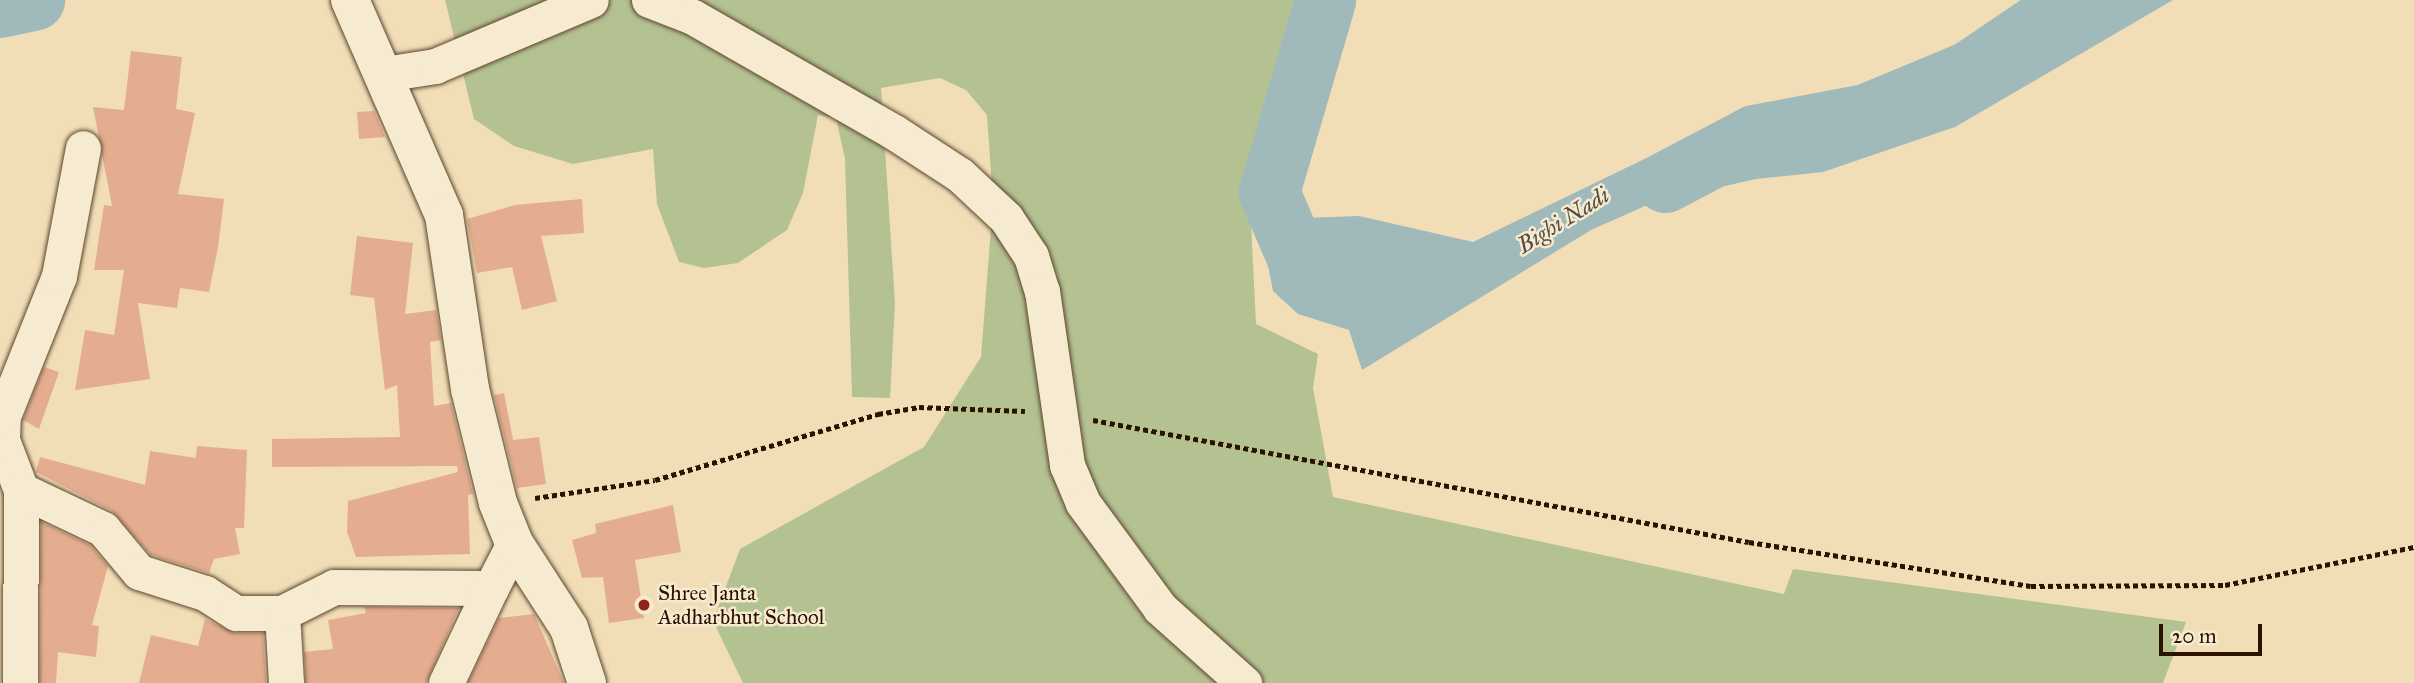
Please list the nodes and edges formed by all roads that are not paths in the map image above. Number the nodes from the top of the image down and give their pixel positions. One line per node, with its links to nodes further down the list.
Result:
1 (350, 0): 4 (street)
2 (591, 0): 4 (street)
3 (649, 0): 15 (street)
4 (384, 74): 8 (street)
5 (83, 148): 6 (street)
6 (1, 440): 7 (street)
7 (21, 490): 10 (street); 11 (street)
8 (514, 543): 9 (street); 14 (street)
9 (491, 588): 10 (street); 13 (street)
10 (282, 613): 12 (street)
11 (20, 683)
12 (286, 683)
13 (446, 683)
14 (587, 683)
15 (1244, 683)

